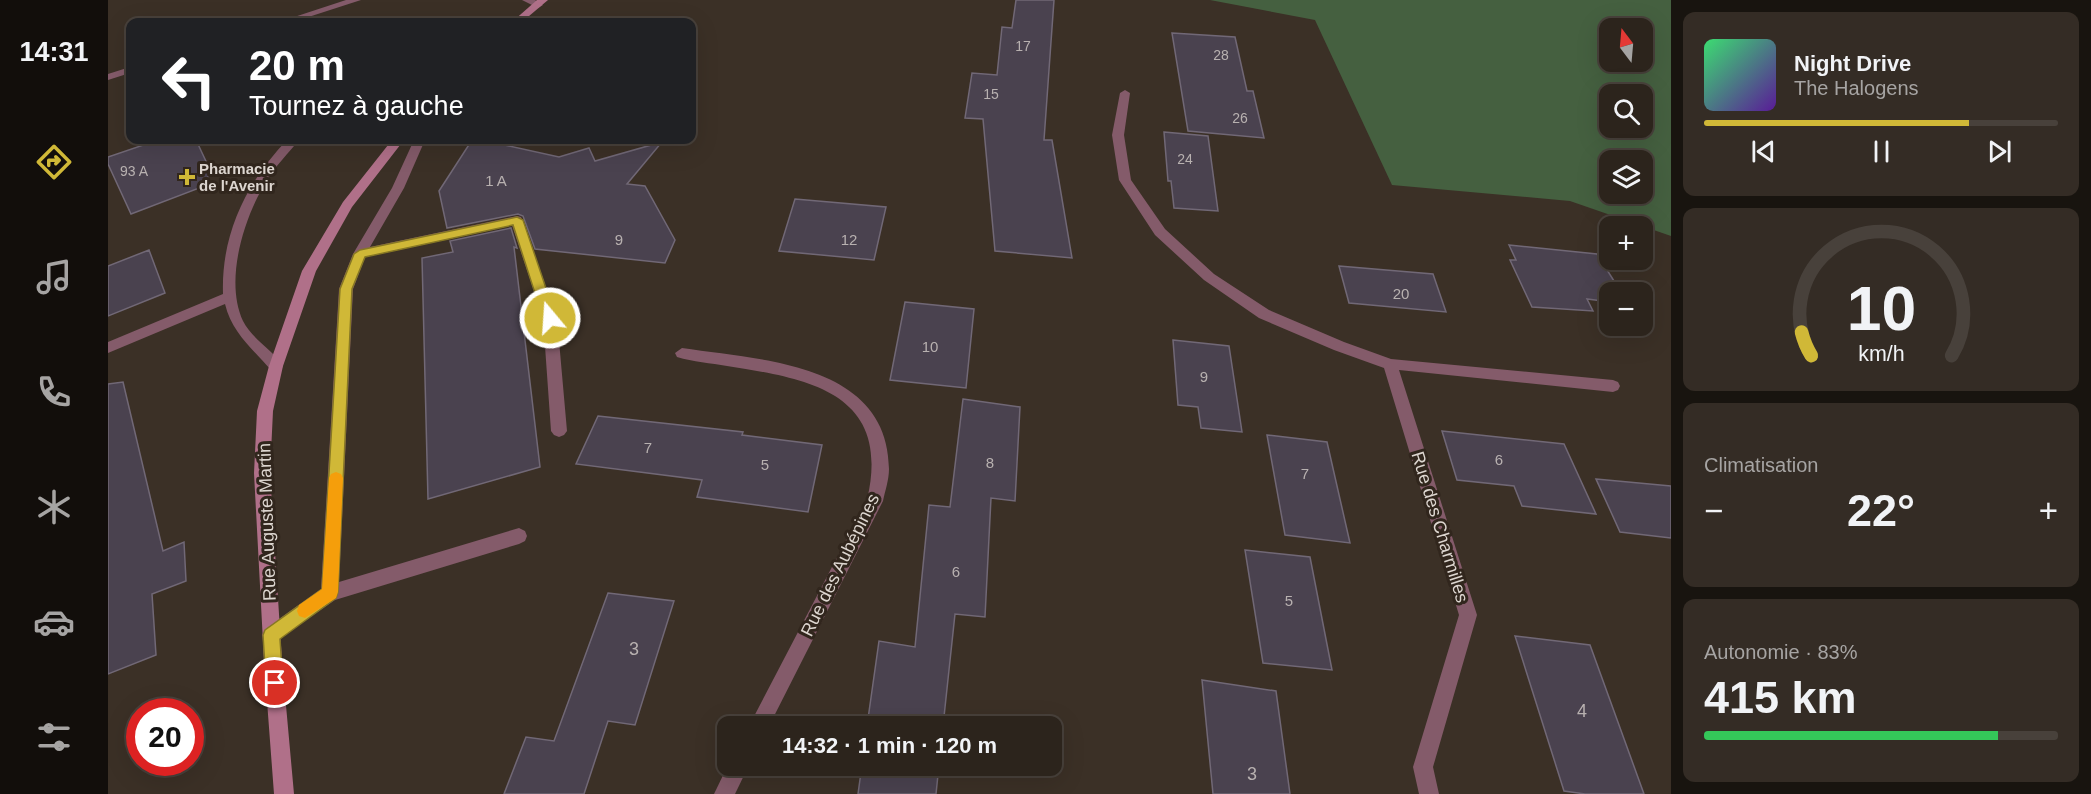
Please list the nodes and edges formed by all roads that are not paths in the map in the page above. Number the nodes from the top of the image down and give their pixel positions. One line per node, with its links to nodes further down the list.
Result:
1 (356, 0): 4 (street)
2 (527, 0): 3 (street)
3 (540, 2): 5 (main road)
4 (297, 18)
5 (522, 18)
6 (126, 71): 7 (street)
7 (108, 77)
8 (1125, 93): 16 (street)
9 (290, 144): 13 (street)
10 (395, 144): 17 (main road, Rue Auguste Martin)
11 (417, 144): 12 (street)
12 (360, 254): 19 (street); 21 (street)
13 (232, 296): 14 (street); 17 (street)
14 (108, 348)
15 (682, 353): 23 (street, Rue des Aubépines)
16 (1390, 364): 18 (street); 27 (street, Rue des Charmilles)
17 (276, 366): 22 (main road, Rue Auguste Martin)
18 (1613, 386)
19 (559, 431)
20 (519, 536): 21 (street)
21 (330, 592): 22 (street)
22 (271, 635): 25 (main road, Rue Auguste Martin)
23 (764, 716)
24 (733, 776): 26 (street)
25 (284, 794)
26 (724, 794)
27 (1429, 794)

